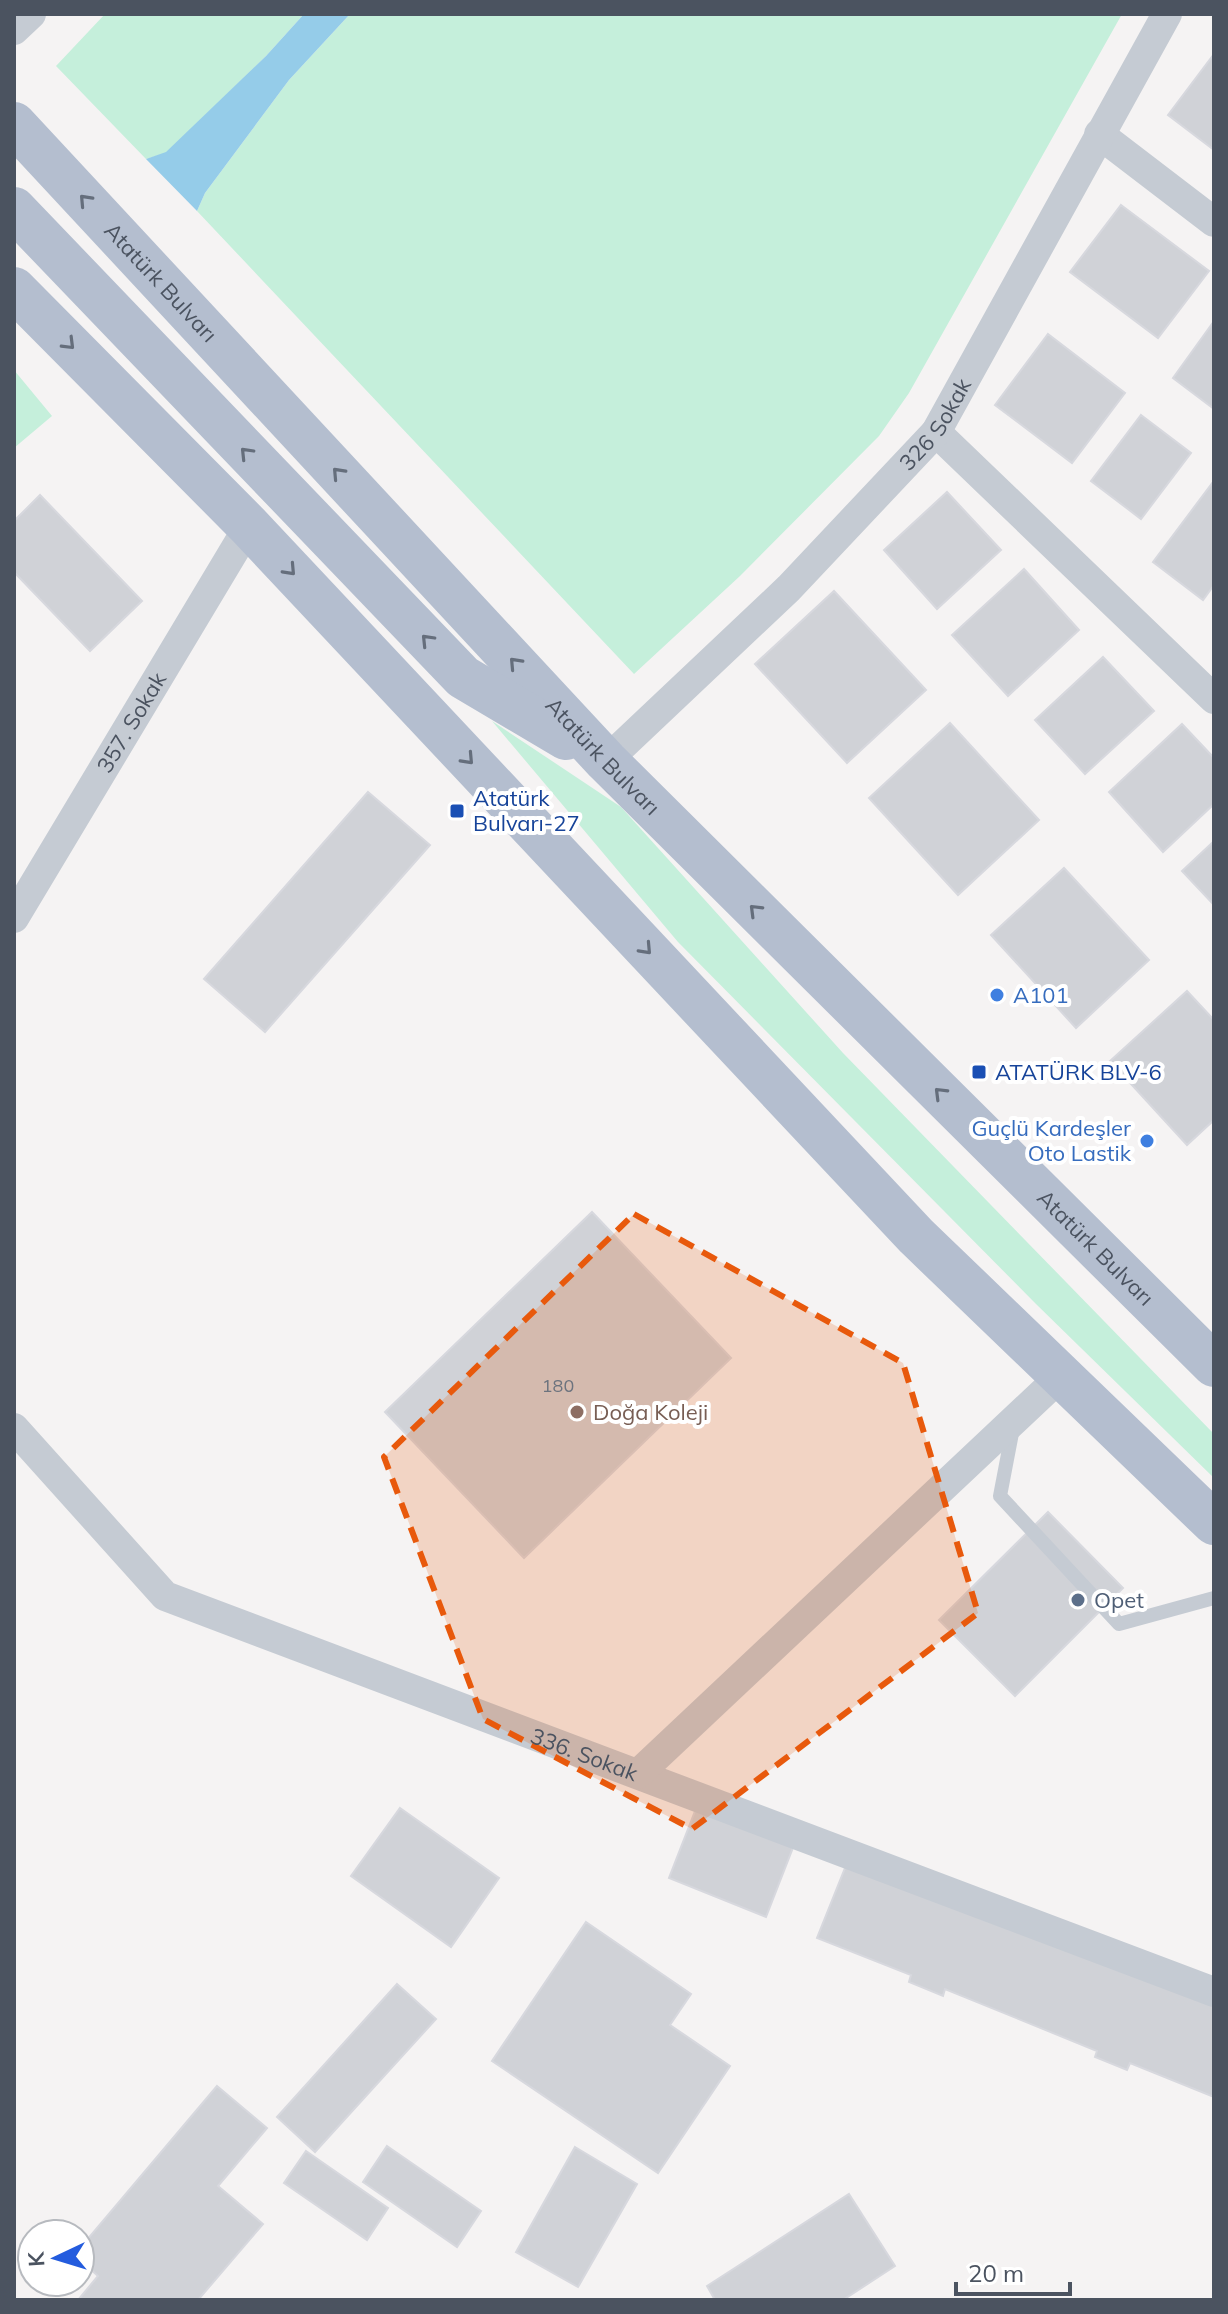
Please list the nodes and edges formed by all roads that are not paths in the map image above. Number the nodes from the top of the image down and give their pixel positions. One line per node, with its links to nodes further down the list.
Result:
1 (31, 14): 3 (street)
2 (1167, 14): 5 (street, 326 Sokak)
3 (14, 30)
4 (14, 124): 12 (main road, Atatürk Bulvarı, one-way to 4)
5 (1099, 134): 7 (street); 9 (street, 326 Sokak)
6 (14, 209): 12 (main road, one-way to 6)
7 (1214, 222)
8 (14, 289): 10 (main road, one-way to 10)
9 (936, 432): 11 (street); 12 (street, 326 Sokak)
10 (249, 526): 13 (street, 357. Sokak); 15 (main road, one-way to 15)
11 (1214, 699)
12 (606, 761): 14 (main road, Atatürk Bulvarı, one-way to 12)
13 (14, 918)
14 (1214, 1365)
15 (1061, 1376): 16 (street); 18 (main road)
16 (1014, 1420): 19 (lane); 20 (street)
17 (14, 1428): 20 (street, 336. Sokak)
18 (1214, 1523)
19 (1214, 1598)
20 (638, 1774): 21 (street, 336. Sokak)
21 (1214, 1992)

